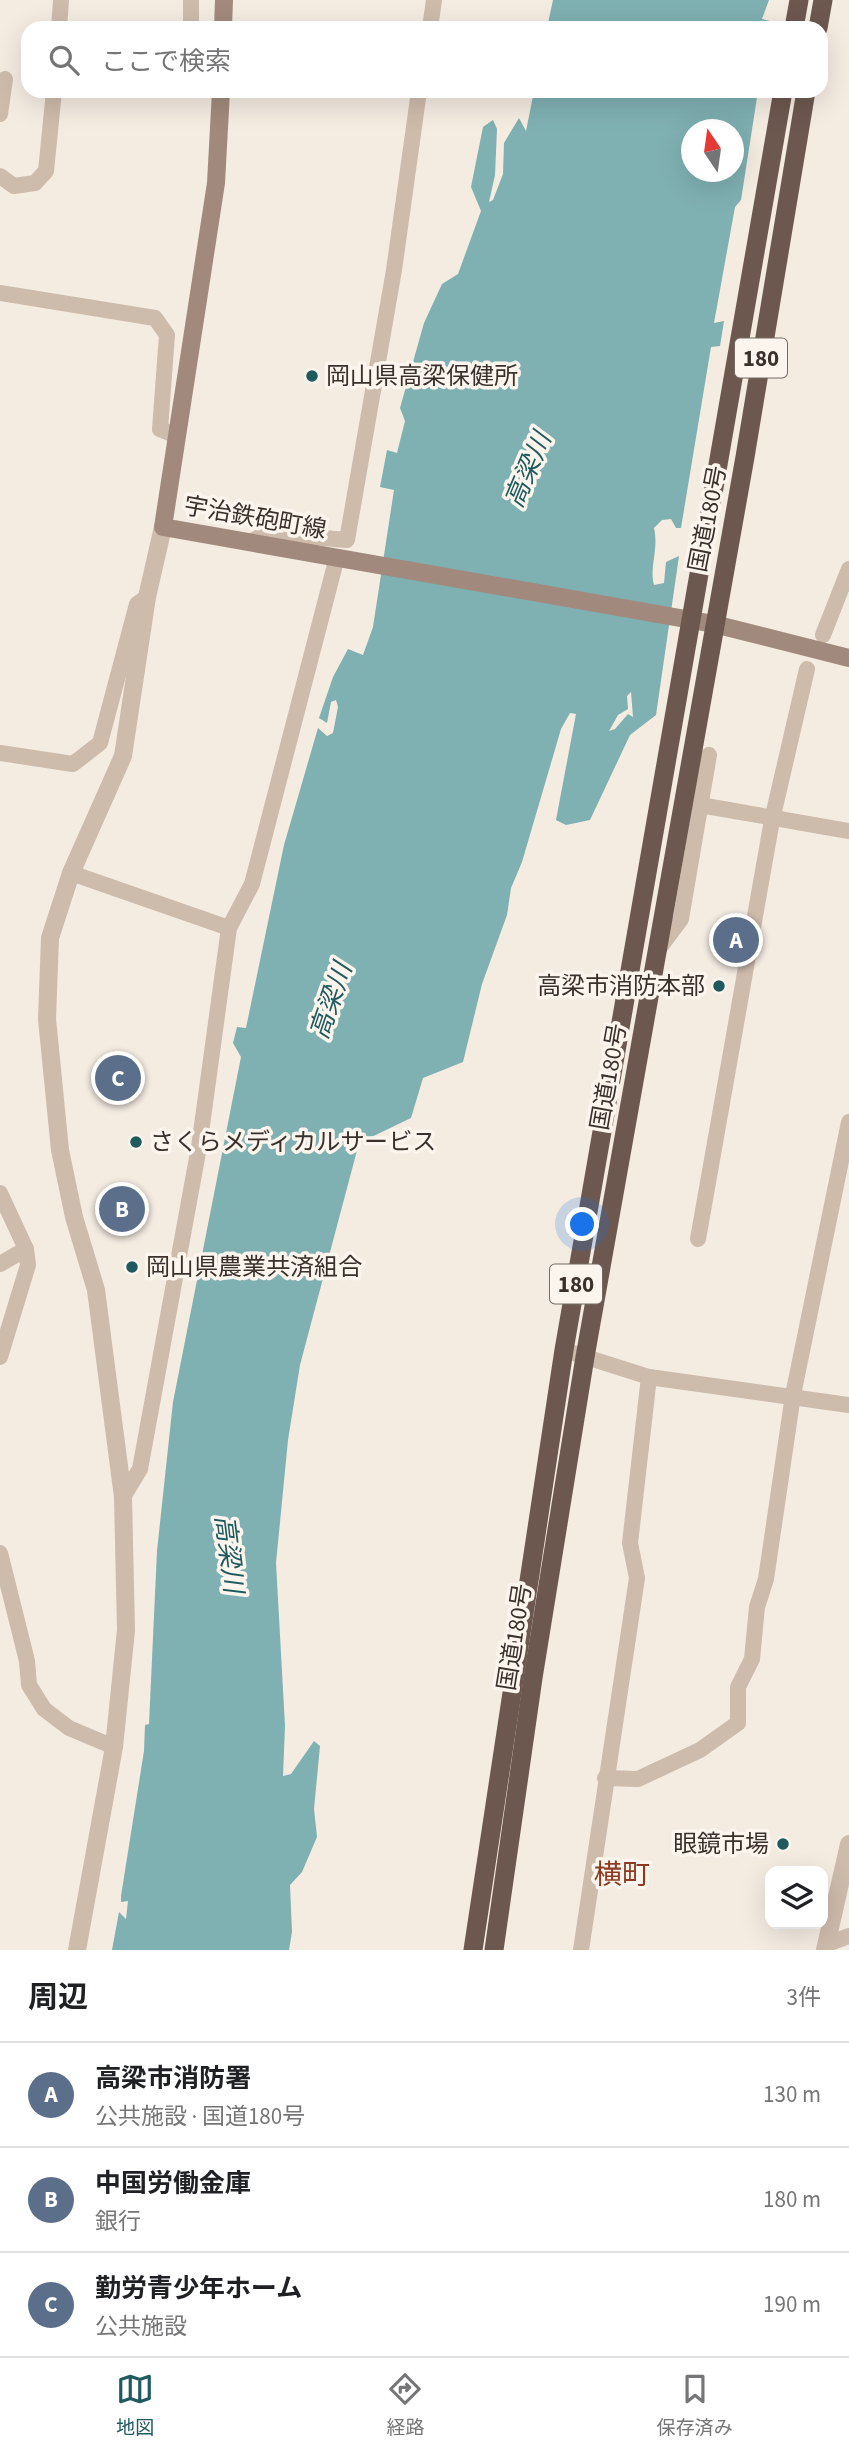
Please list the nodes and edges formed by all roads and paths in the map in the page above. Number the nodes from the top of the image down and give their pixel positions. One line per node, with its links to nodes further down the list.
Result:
1 (61, 0): 7 (street)
2 (191, 0): 8 (street)
3 (224, 0): 9 (main road)
4 (434, 0): 10 (street)
5 (799, 0): 11 (highway)
6 (823, 0): 12 (highway)
7 (60, 21)
8 (191, 21)
9 (223, 21)
10 (431, 21)
11 (795, 21)
12 (819, 21)
13 (5, 79): 19 (street)
14 (53, 98): 20 (street)
15 (221, 98): 22 (main road, 宇治鉄砲町線)
16 (418, 98): 24 (street)
17 (782, 98): 28 (highway, 国道180号 / 180)
18 (805, 98): 29 (highway, 国道180号 / 180)
19 (0, 114)
20 (0, 176)
21 (0, 293): 22 (street)
22 (177, 436): 23 (main road, 宇治鉄砲町線)
23 (163, 527): 24 (main road, 宇治鉄砲町線); 27 (street)
24 (250, 542): 25 (main road, 宇治鉄砲町線)
25 (337, 557): 28 (main road, 宇治鉄砲町線); 39 (street)
26 (849, 569): 30 (street)
27 (147, 597): 33 (street); 38 (street)
28 (690, 620): 29 (main road, 宇治鉄砲町線); 46 (highway, 国道180号 / 180)
29 (714, 624): 31 (main road, 宇治鉄砲町線); 40 (highway, 国道180号 / 180)
30 (823, 635)
31 (849, 658)
32 (807, 669): 36 (street)
33 (0, 753)
34 (709, 755): 35 (street)
35 (700, 805): 36 (street); 40 (street)
36 (772, 820): 37 (street); 43 (street)
37 (849, 831)
38 (71, 873): 39 (street); 52 (street)
39 (229, 928): 52 (street)
40 (655, 955): 47 (highway, 国道180号 / 180)
41 (849, 1122): 50 (street)
42 (0, 1193): 44 (street)
43 (698, 1239)
44 (26, 1249): 45 (street); 48 (street)
45 (0, 1264)
46 (564, 1350): 47 (street); 60 (highway, 国道180号 / 180)
47 (585, 1356): 49 (street); 61 (highway, 国道180号 / 180)
48 (0, 1357)
49 (649, 1377): 50 (street); 55 (street)
50 (793, 1395): 51 (street); 55 (street)
51 (849, 1405)
52 (123, 1497): 54 (street)
53 (0, 1553): 54 (street)
54 (114, 1747): 59 (street)
55 (605, 1778): 62 (street)
56 (849, 1844): 58 (street)
57 (849, 1936): 58 (street)
58 (826, 1947)
59 (77, 1950)
60 (474, 1950)
61 (494, 1950)
62 (581, 1950)

